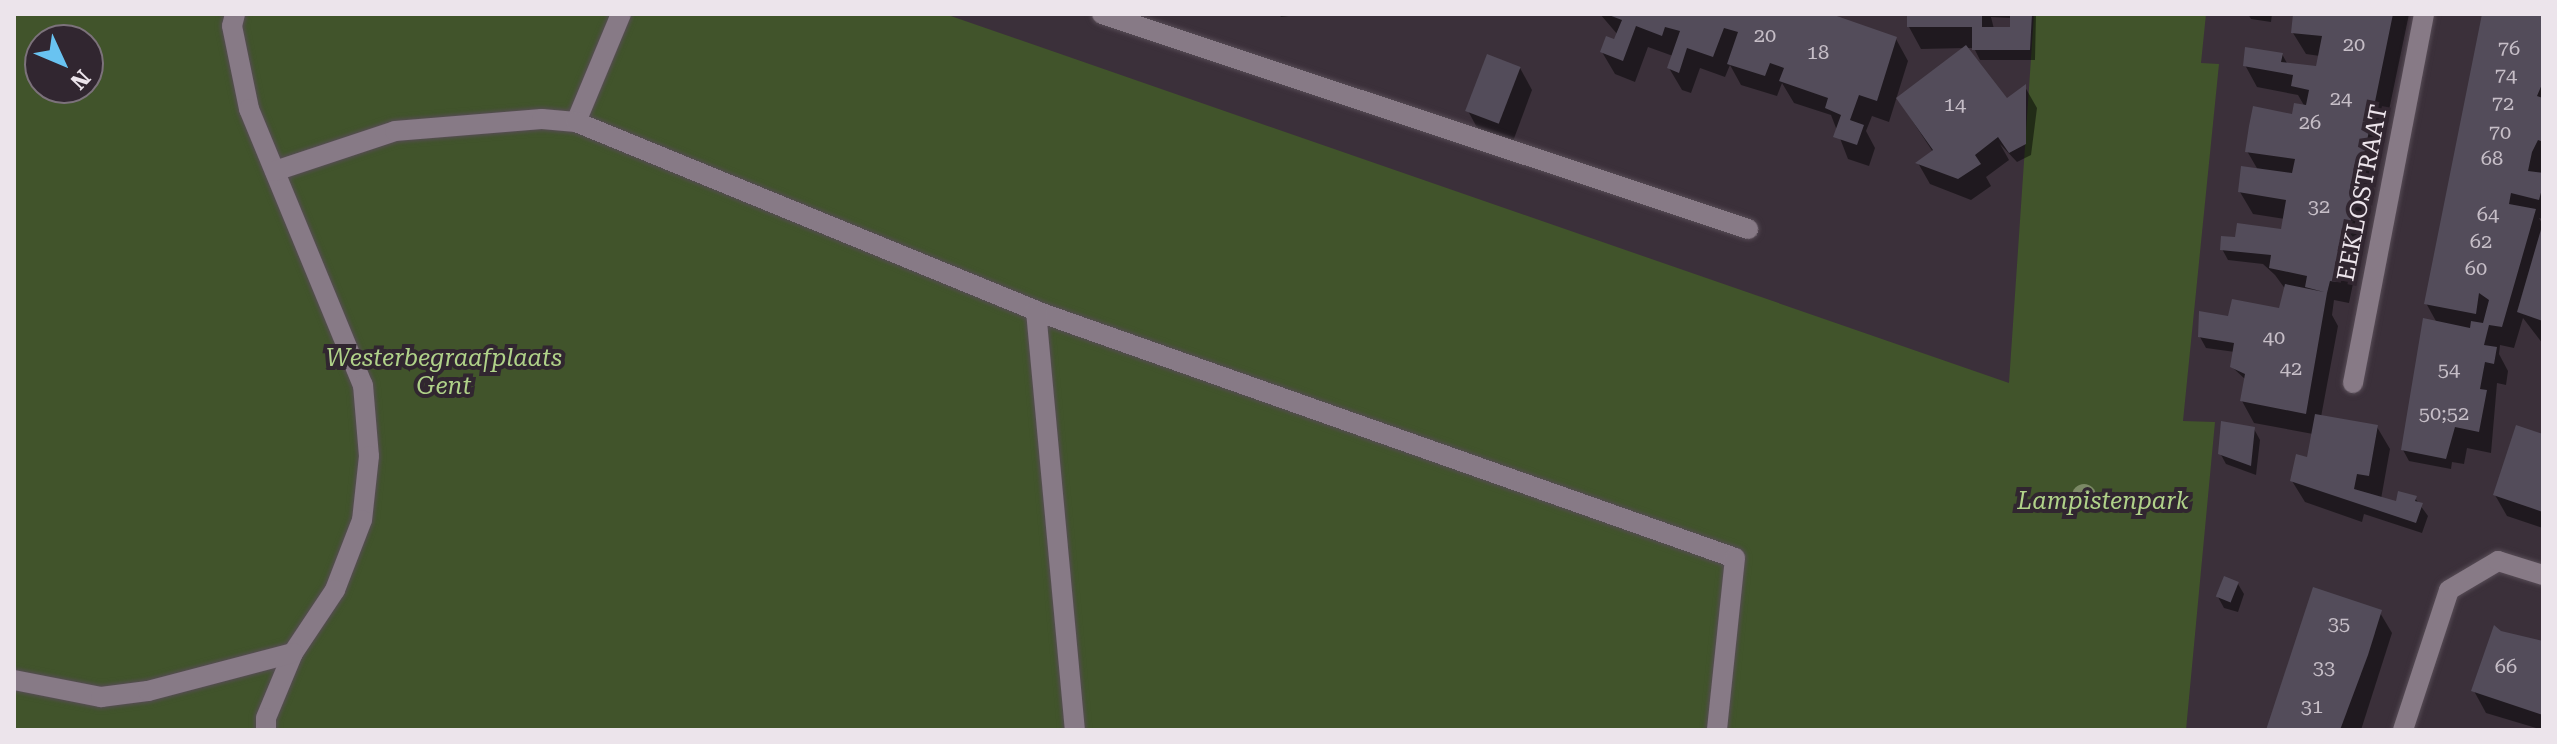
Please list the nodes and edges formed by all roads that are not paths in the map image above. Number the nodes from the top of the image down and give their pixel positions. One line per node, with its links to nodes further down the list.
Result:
1 (235, 14): 6 (street)
2 (621, 14): 5 (street)
3 (1102, 14): 7 (street)
4 (2424, 14): 9 (street, EEKLOSTRAAT)
5 (576, 122): 6 (street); 8 (street)
6 (275, 171): 11 (street)
7 (1748, 229)
8 (1036, 311): 14 (street); 15 (street)
9 (2353, 383)
10 (2543, 575): 16 (street)
11 (293, 653): 12 (street); 13 (street)
12 (14, 680)
13 (266, 730)
14 (1075, 730)
15 (1717, 730)
16 (2403, 730)

